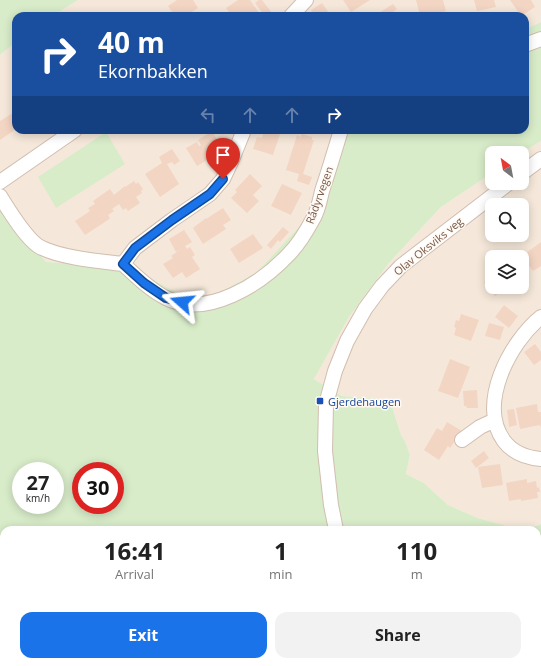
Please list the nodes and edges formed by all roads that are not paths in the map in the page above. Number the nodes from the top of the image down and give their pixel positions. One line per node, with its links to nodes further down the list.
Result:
1 (306, 0): 2 (street)
2 (295, 12)
3 (541, 39): 4 (street)
4 (529, 44)
5 (69, 134): 10 (street)
6 (242, 134): 13 (street)
7 (340, 134): 13 (street, Rådyrvegen)
8 (541, 159): 9 (street)
9 (529, 168)
10 (0, 182)
11 (500, 190): 18 (street, Olav Oksviks veg)
12 (0, 196): 13 (street)
13 (123, 264)
14 (541, 317): 15 (street)
15 (495, 420): 16 (street); 17 (street)
16 (462, 440)
17 (541, 459)
18 (335, 526)

